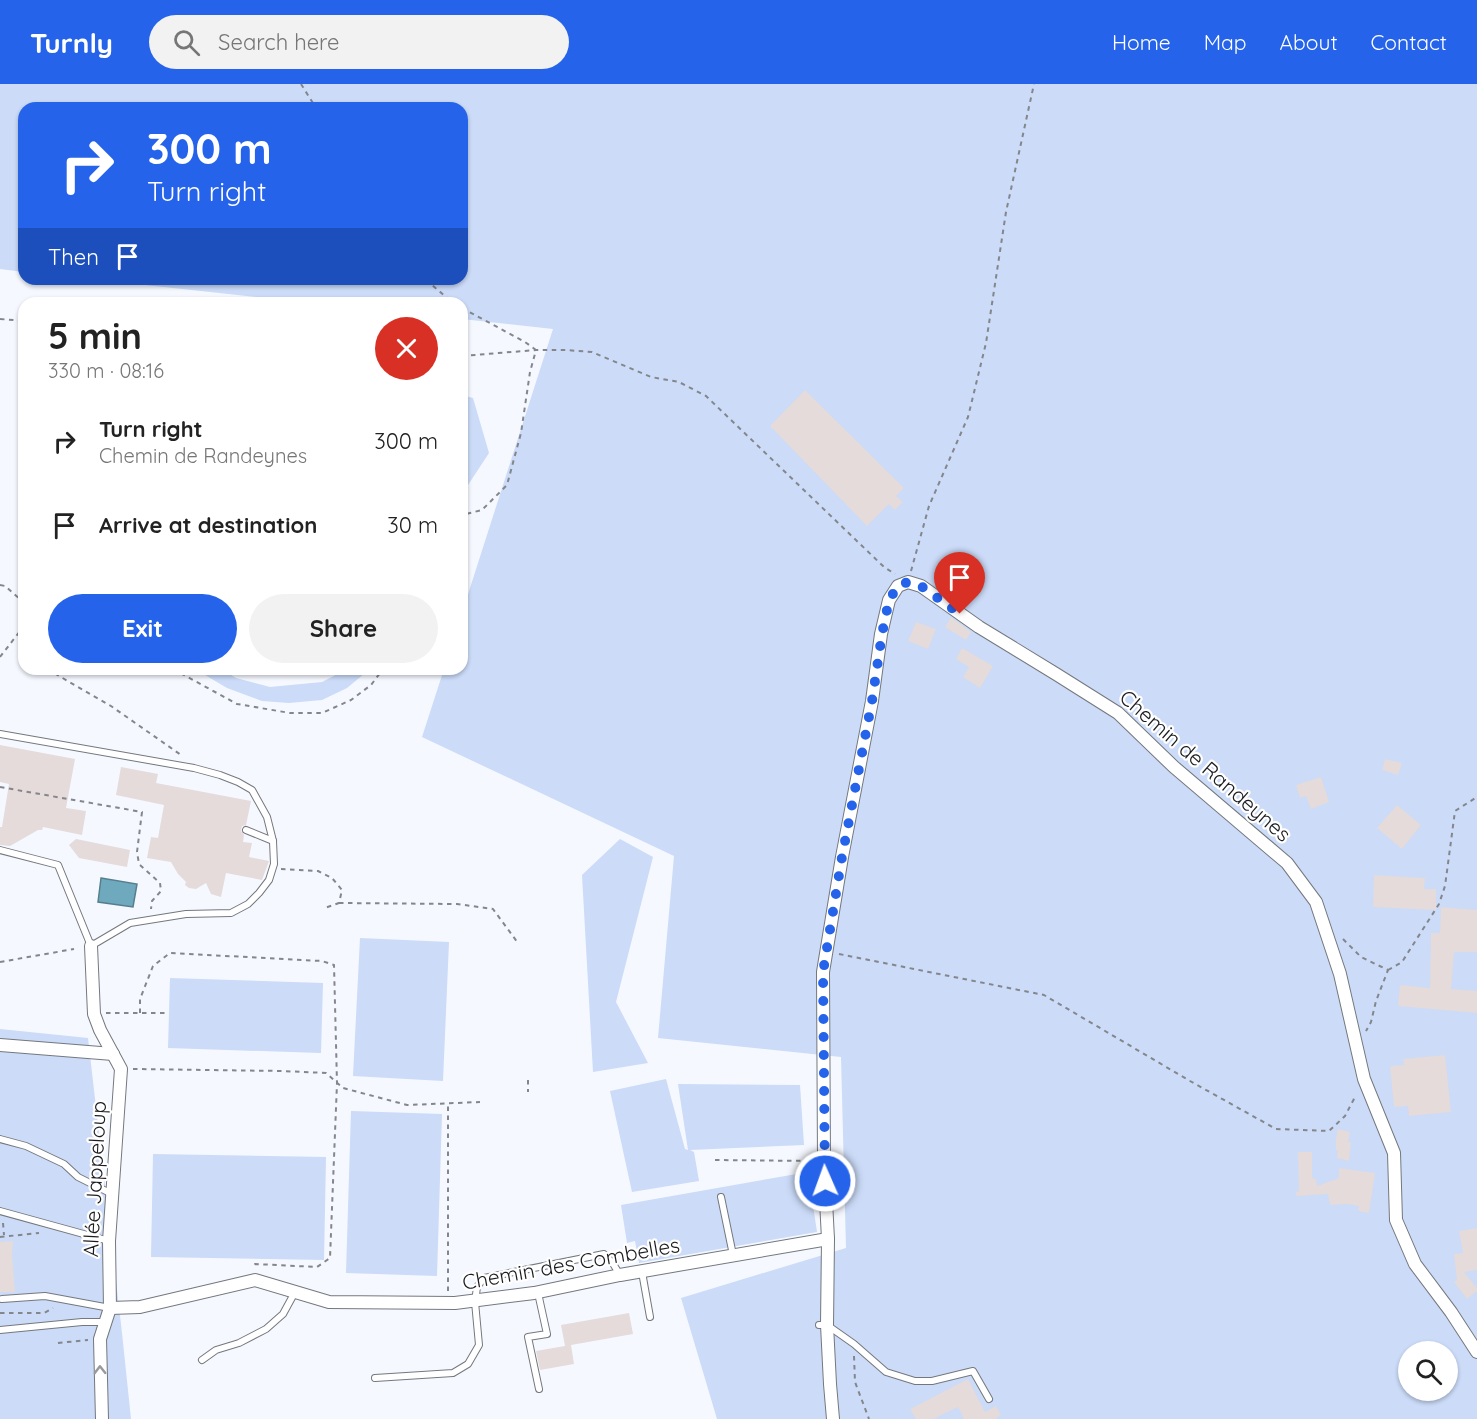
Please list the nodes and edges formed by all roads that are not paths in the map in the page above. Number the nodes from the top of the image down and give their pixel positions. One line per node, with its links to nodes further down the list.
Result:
1 (0, 734): 3 (lane)
2 (246, 830): 3 (lane)
3 (273, 841): 5 (lane)
4 (0, 850): 5 (lane)
5 (91, 946): 7 (street)
6 (0, 1045): 7 (street)
7 (113, 1054): 9 (street, Allée Jappeloup)
8 (0, 1139): 9 (lane)
9 (113, 1194): 13 (street, Allée Jappeloup)
10 (721, 1197): 14 (lane)
11 (0, 1211): 13 (lane)
12 (828, 1239): 14 (street, Chemin des Combelles); 24 (street); 26 (street, Chemin de Randeynes)
13 (109, 1241): 21 (street, Allée Jappeloup)
14 (734, 1256): 15 (street, Chemin des Combelles)
15 (642, 1272): 16 (street, Chemin des Combelles); 22 (lane)
16 (620, 1275): 18 (street, Chemin des Combelles); 20 (lane)
17 (296, 1292): 20 (street, Chemin des Combelles); 21 (street, Chemin des Combelles); 27 (lane)
18 (537, 1293): 20 (street, Chemin des Combelles); 29 (lane)
19 (2, 1299): 21 (lane)
20 (475, 1302): 28 (lane)
21 (110, 1308): 23 (street, Allée Jappeloup)
22 (650, 1317)
23 (106, 1322): 25 (lane); 31 (street, Allée Jappeloup, one-way to 23)
24 (823, 1325): 30 (lane); 32 (street)
25 (0, 1330)
26 (1477, 1352)
27 (202, 1360)
28 (375, 1378)
29 (538, 1389)
30 (989, 1399)
31 (102, 1419)
32 (833, 1419)

